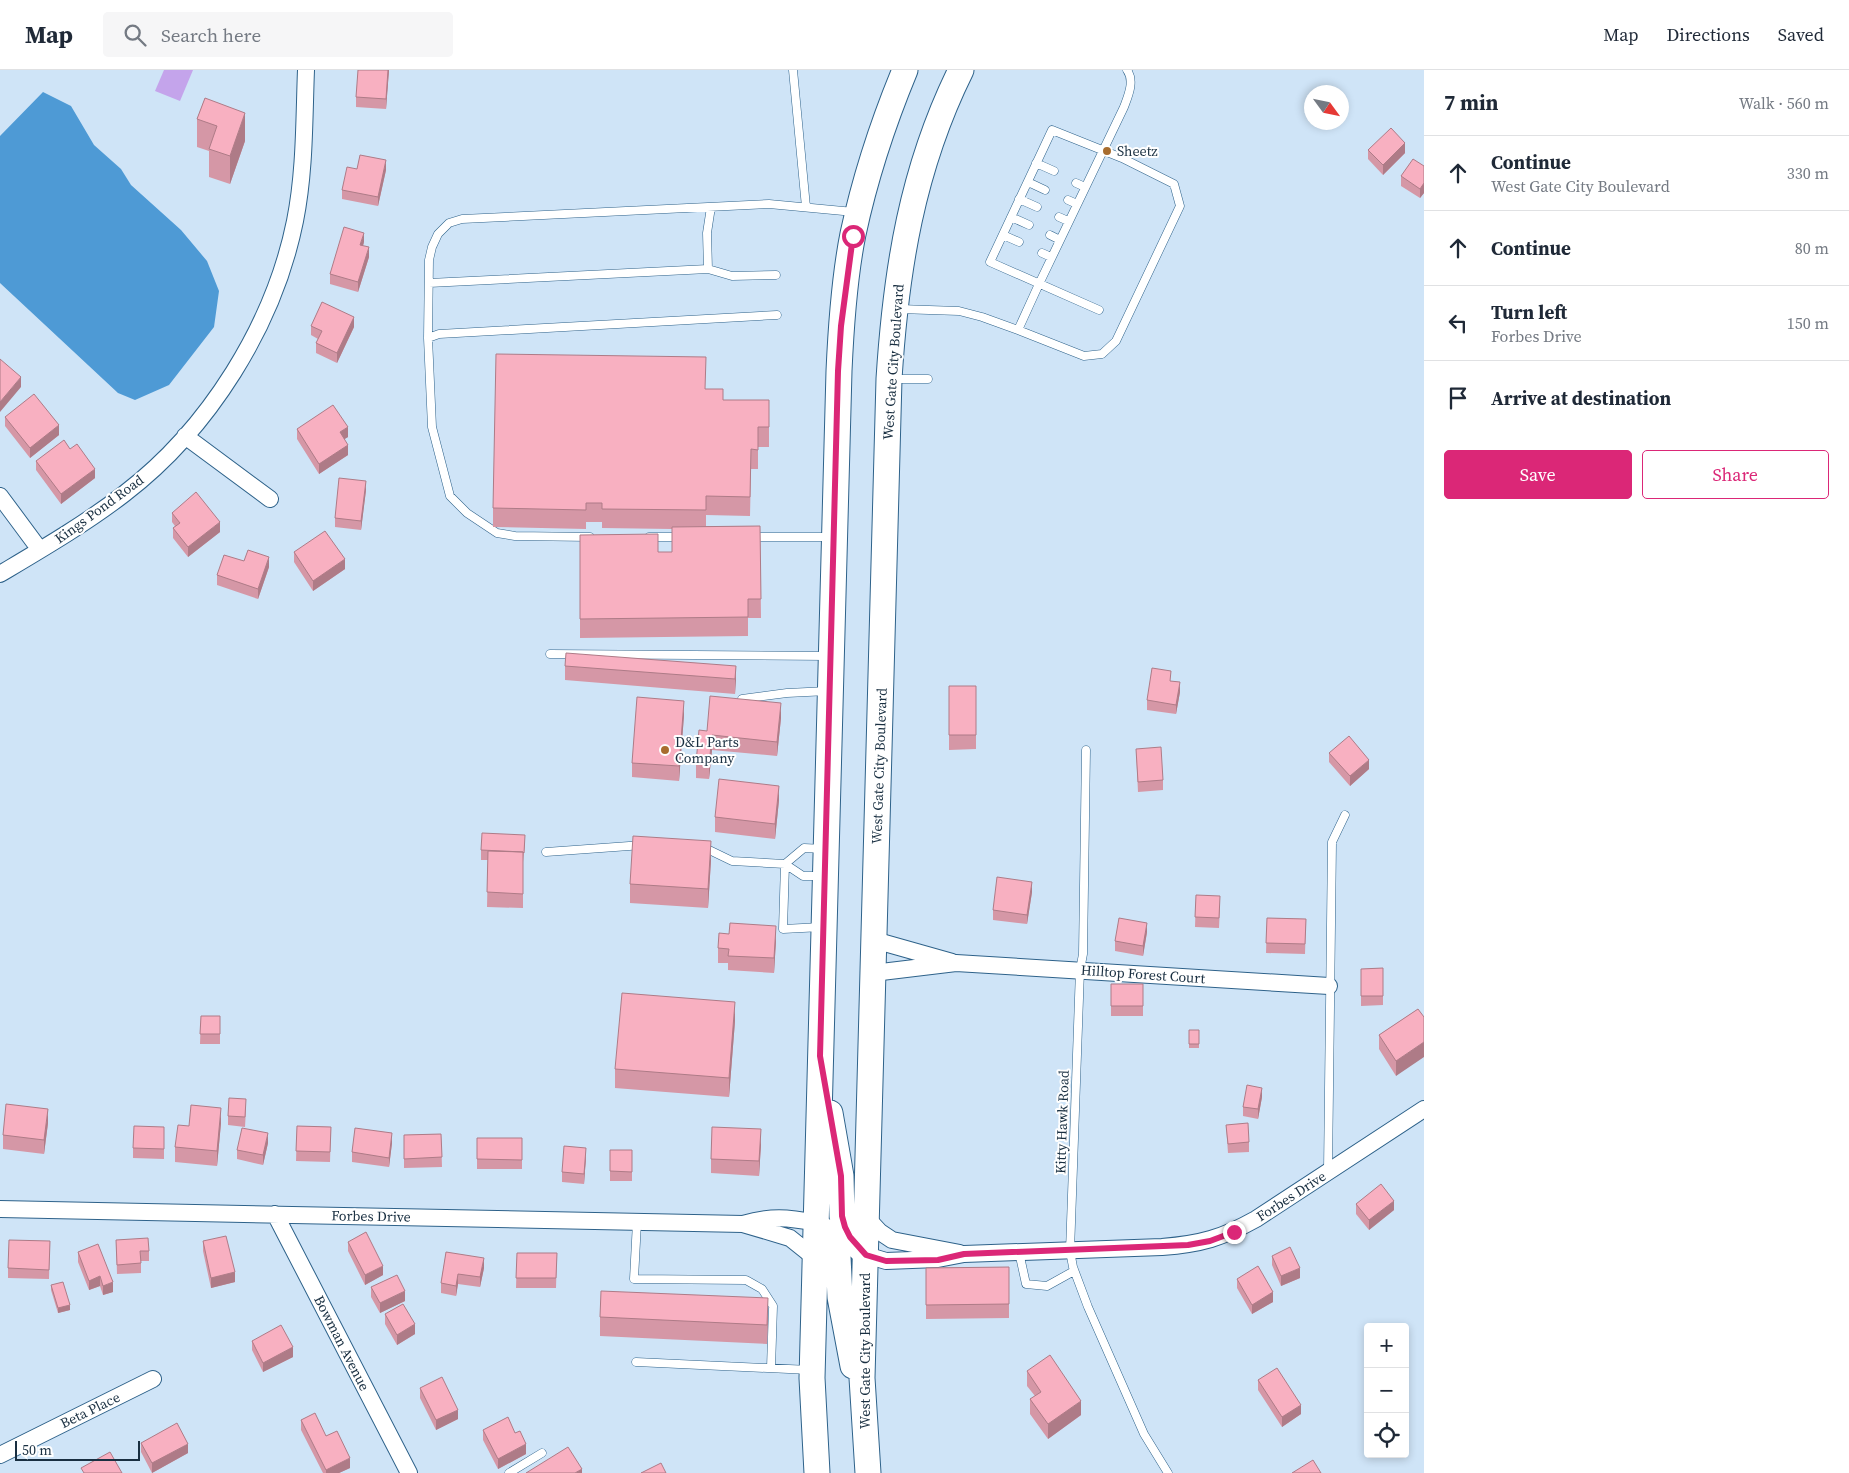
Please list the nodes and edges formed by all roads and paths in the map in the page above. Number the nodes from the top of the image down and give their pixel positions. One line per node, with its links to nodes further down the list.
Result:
1 (306, 70): 41 (street, Kings Pond Road)
2 (792, 70): 17 (lane)
3 (905, 70): 19 (main road)
4 (961, 70): 34 (main road, West Gate City Boulevard)
5 (1127, 70): 6 (lane)
6 (1102, 151): 7 (lane); 11 (lane); 37 (lane)
7 (1036, 163): 8 (lane); 9 (lane)
8 (1054, 171)
9 (1028, 182): 12 (lane); 13 (lane)
10 (1076, 182): 11 (lane)
11 (1085, 187): 15 (lane)
12 (1045, 190)
13 (1019, 200): 18 (lane); 20 (lane)
14 (1068, 200): 15 (lane)
15 (1077, 204): 22 (lane)
16 (710, 207): 17 (lane); 30 (lane); 32 (lane)
17 (806, 207): 19 (lane)
18 (1037, 207)
19 (859, 213): 48 (main road)
20 (1011, 217): 23 (lane); 24 (lane)
21 (1059, 217): 22 (lane)
22 (1068, 221): 26 (lane)
23 (1028, 225)
24 (1003, 235): 27 (lane); 33 (lane)
25 (1050, 235): 26 (lane)
26 (1060, 240): 29 (lane)
27 (1019, 242)
28 (1042, 253): 29 (lane)
29 (1051, 257): 33 (lane)
30 (708, 269): 31 (lane); 32 (lane)
31 (776, 275)
32 (429, 283): 38 (lane)
33 (1038, 284): 35 (lane); 37 (lane)
34 (894, 308): 37 (lane); 39 (main road, West Gate City Boulevard)
35 (1098, 310)
36 (777, 315): 38 (lane)
37 (1018, 330)
38 (428, 338): 44 (lane)
39 (889, 379): 40 (lane); 64 (main road, West Gate City Boulevard)
40 (928, 379)
41 (185, 436): 43 (street); 49 (street, Kings Pond Road)
42 (0, 496): 49 (street)
43 (270, 499)
44 (594, 537)
45 (643, 537): 46 (lane)
46 (693, 537)
47 (740, 537): 48 (lane)
48 (834, 537): 52 (main road)
49 (40, 550): 50 (street, Kings Pond Road)
50 (0, 574)
51 (550, 654): 52 (lane)
52 (831, 656): 53 (main road)
53 (830, 691): 54 (lane); 59 (main road)
54 (742, 699)
55 (1086, 750): 66 (lane, Kitty Hawk Road)
56 (1345, 815): 68 (lane)
57 (697, 843): 61 (lane)
58 (651, 845): 60 (lane)
59 (826, 849): 61 (lane); 62 (main road)
60 (546, 852)
61 (785, 864): 62 (lane); 63 (lane)
62 (825, 876): 63 (main road)
63 (824, 927): 69 (main road)
64 (874, 940): 65 (street, Hilltop Forest Court); 67 (main road, West Gate City Boulevard)
65 (956, 963): 66 (street, Hilltop Forest Court); 67 (street, Hilltop Forest Court)
66 (1080, 970): 68 (street, Hilltop Forest Court); 78 (lane, Kitty Hawk Road)
67 (873, 973): 74 (main road, West Gate City Boulevard)
68 (1329, 986): 71 (lane)
69 (820, 1056): 77 (main road); 81 (main road)
70 (1424, 1109): 71 (street, Forbes Drive)
71 (1328, 1171): 78 (street, Forbes Drive)
72 (0, 1209): 73 (street, Forbes Drive)
73 (275, 1214): 75 (street, Forbes Drive); 91 (street, Bowman Avenue)
74 (867, 1218): 80 (street, Forbes Drive); 81 (main road, West Gate City Boulevard)
75 (637, 1222): 76 (street, Forbes Drive); 85 (lane)
76 (743, 1224): 77 (street, Forbes Drive); 82 (street, Forbes Drive)
77 (816, 1224): 82 (main road); 88 (main road)
78 (1070, 1251): 79 (street, Forbes Drive); 83 (lane, Kitty Hawk Road)
79 (1019, 1252): 80 (street, Forbes Drive); 83 (lane)
80 (964, 1254): 81 (street, Forbes Drive)
81 (866, 1255): 88 (main road, West Gate City Boulevard)
82 (815, 1258): 86 (main road)
83 (1074, 1271): 95 (lane, Kitty Hawk Road)
84 (636, 1362): 85 (lane)
85 (771, 1368): 86 (lane)
86 (812, 1370): 93 (main road)
87 (153, 1379): 90 (street, Beta Place)
88 (864, 1422): 94 (main road, West Gate City Boulevard)
89 (542, 1453): 92 (lane)
90 (0, 1455)
91 (409, 1473)
92 (509, 1473)
93 (817, 1473)
94 (868, 1473)
95 (1168, 1473)

